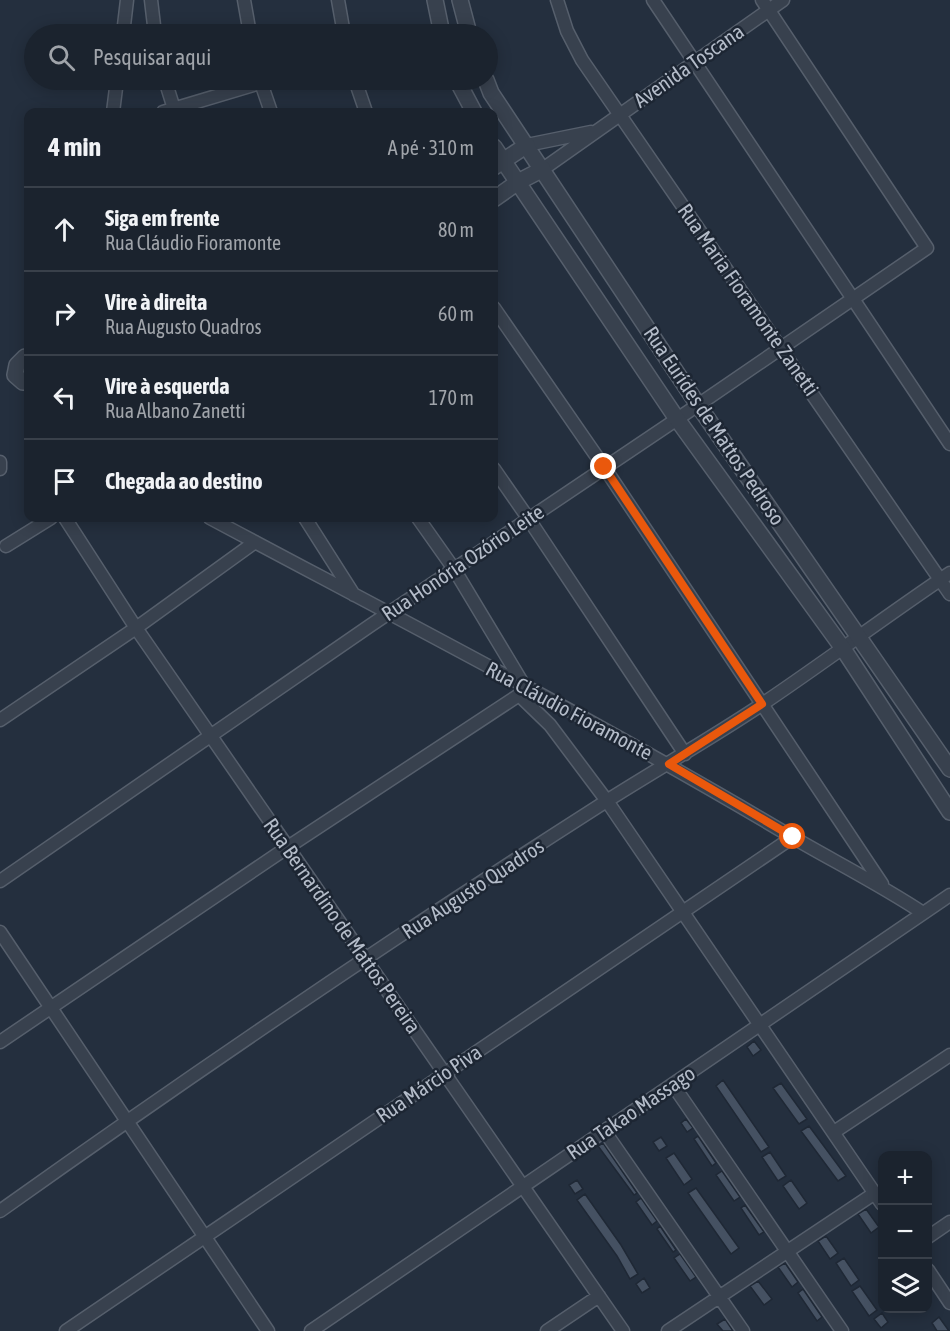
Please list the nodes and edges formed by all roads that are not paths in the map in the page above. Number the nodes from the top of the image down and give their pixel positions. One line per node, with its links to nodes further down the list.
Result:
1 (127, 0): 11 (street)
2 (151, 0): 12 (street)
3 (244, 0): 13 (street)
4 (338, 0): 14 (street)
5 (435, 0): 15 (street)
6 (460, 0): 16 (street)
7 (556, 0): 31 (street, Rua Maria Fioramonte Zanetti)
8 (653, 0): 17 (street)
9 (783, 0): 10 (street, Avenida Toscana)
10 (765, 5): 17 (street, Avenida Toscana); 38 (street, Rua Honória Ozório Leite)
11 (124, 24)
12 (154, 24)
13 (248, 24)
14 (342, 24)
15 (438, 24)
16 (466, 24)
17 (694, 63): 31 (street, Avenida Toscana); 38 (street)
18 (116, 90): 25 (street)
19 (167, 90): 26 (street)
20 (234, 90): 27 (street)
21 (266, 90): 28 (street)
22 (358, 90): 29 (street)
23 (462, 90): 30 (street)
24 (490, 90): 33 (street, Rua Eurídes de Mattos Pedroso)
25 (114, 108)
26 (170, 108)
27 (180, 108)
28 (270, 108)
29 (365, 108)
30 (472, 108)
31 (619, 115): 32 (street, Avenida Toscana); 40 (street, Rua Maria Fioramonte Zanetti)
32 (595, 131): 33 (street, Avenida Toscana); 35 (street, Avenida Toscana)
33 (527, 145): 34 (street, Avenida Toscana); 35 (street, Rua Eurídes de Mattos Pedroso)
34 (498, 164): 36 (street, Rua Eurídes de Mattos Pedroso)
35 (543, 169): 36 (street, Avenida Toscana); 43 (street, Rua Eurídes de Mattos Pedroso)
36 (518, 182): 37 (street, Avenida Toscana); 44 (street, Rua Eurídes de Mattos Pedroso)
37 (498, 196)
38 (852, 299): 40 (street, Rua Honória Ozório Leite); 45 (street)
39 (498, 314): 47 (street)
40 (780, 347): 43 (street, Rua Honória Ozório Leite); 59 (street, Rua Maria Fioramonte Zanetti)
41 (24, 359): 42 (street)
42 (24, 382)
43 (698, 405): 44 (street, Rua Honória Ozório Leite); 64 (street, Rua Eurídes de Mattos Pedroso)
44 (677, 419): 47 (street, Rua Honória Ozório Leite); 65 (street, Rua Eurídes de Mattos Pedroso)
45 (950, 444)
46 (0, 462): 48 (street)
47 (604, 467): 50 (street, Rua Honória Ozório Leite); 67 (street)
48 (0, 469)
49 (498, 475): 50 (street)
50 (528, 518): 58 (street, Rua Honória Ozório Leite); 70 (street)
51 (45, 522): 57 (street)
52 (68, 522): 63 (street, Rua Bernardino de Mattos Pereira)
53 (218, 522): 56 (street, Rua Cláudio Fioramonte)
54 (308, 522): 61 (street)
55 (421, 522): 58 (street)
56 (255, 542): 61 (street, Rua Cláudio Fioramonte); 63 (street)
57 (6, 546)
58 (454, 569): 62 (street, Rua Honória Ozório Leite); 66 (street)
59 (946, 576): 60 (street, Rua Maria Fioramonte Zanetti); 64 (street, Rua Augusto Quadros)
60 (950, 594)
61 (354, 595): 62 (street, Rua Cláudio Fioramonte)
62 (388, 614): 66 (street, Rua Cláudio Fioramonte); 69 (street, Rua Honória Ozório Leite)
63 (136, 628): 68 (street); 69 (street, Rua Bernardino de Mattos Pereira)
64 (859, 637): 65 (street, Rua Augusto Quadros); 72 (street, Rua Eurídes de Mattos Pedroso)
65 (842, 647): 67 (street, Rua Augusto Quadros); 74 (street, Rua Eurídes de Mattos Pedroso)
66 (522, 691): 71 (street, Rua Cláudio Fioramonte); 73 (street); 76 (street)
67 (762, 704): 70 (street, Rua Augusto Quadros); 78 (street)
68 (0, 720)
69 (211, 735): 76 (street, Rua Bernardino de Mattos Pereira); 77 (street, Rua Honória Ozório Leite)
70 (685, 754): 71 (street, Rua Augusto Quadros)
71 (669, 764): 73 (street, Rua Augusto Quadros); 75 (street, Rua Cláudio Fioramonte)
72 (950, 769)
73 (607, 801): 80 (street); 83 (street, Rua Augusto Quadros)
74 (950, 812)
75 (793, 837): 78 (street, Rua Cláudio Fioramonte); 80 (street, Rua Márcio Piva)
76 (288, 847): 83 (street, Rua Bernardino de Mattos Pereira); 84 (street)
77 (0, 881)
78 (883, 886): 81 (street, Rua Cláudio Fioramonte)
79 (950, 895): 81 (street, Rua Takao Massago)
80 (683, 911): 85 (street); 88 (street, Rua Márcio Piva)
81 (923, 913): 85 (street, Rua Takao Massago)
82 (0, 932): 84 (street)
83 (366, 960): 88 (street, Rua Bernardino de Mattos Pereira); 90 (street, Rua Augusto Quadros)
84 (51, 1007): 86 (street); 90 (street)
85 (760, 1025): 89 (street, Rua Takao Massago); 92 (street)
86 (0, 1042)
87 (950, 1055): 92 (street)
88 (445, 1073): 93 (street, Rua Bernardino de Mattos Pereira); 99 (street, Rua Márcio Piva)
89 (673, 1085): 91 (street, Rua Takao Massago); 100 (street)
90 (127, 1121): 96 (street, Rua Augusto Quadros); 99 (street)
91 (605, 1132): 93 (street, Rua Takao Massago); 103 (street)
92 (834, 1132): 94 (street)
93 (523, 1187): 102 (street, Rua Bernardino de Mattos Pereira); 107 (street, Rua Takao Massago)
94 (875, 1193): 95 (street); 100 (street)
95 (878, 1198)
96 (0, 1211)
97 (950, 1222): 98 (street)
98 (932, 1234)
99 (204, 1237): 105 (street, Rua Márcio Piva); 106 (street)
100 (786, 1252): 103 (street); 112 (street)
101 (932, 1277): 104 (street)
102 (599, 1296): 108 (street); 109 (street, Rua Bernardino de Mattos Pereira)
103 (719, 1298): 110 (street); 111 (street)
104 (950, 1303)
105 (66, 1331)
106 (268, 1331)
107 (311, 1331)
108 (547, 1331)
109 (623, 1331)
110 (669, 1331)
111 (743, 1331)
112 (842, 1331)

